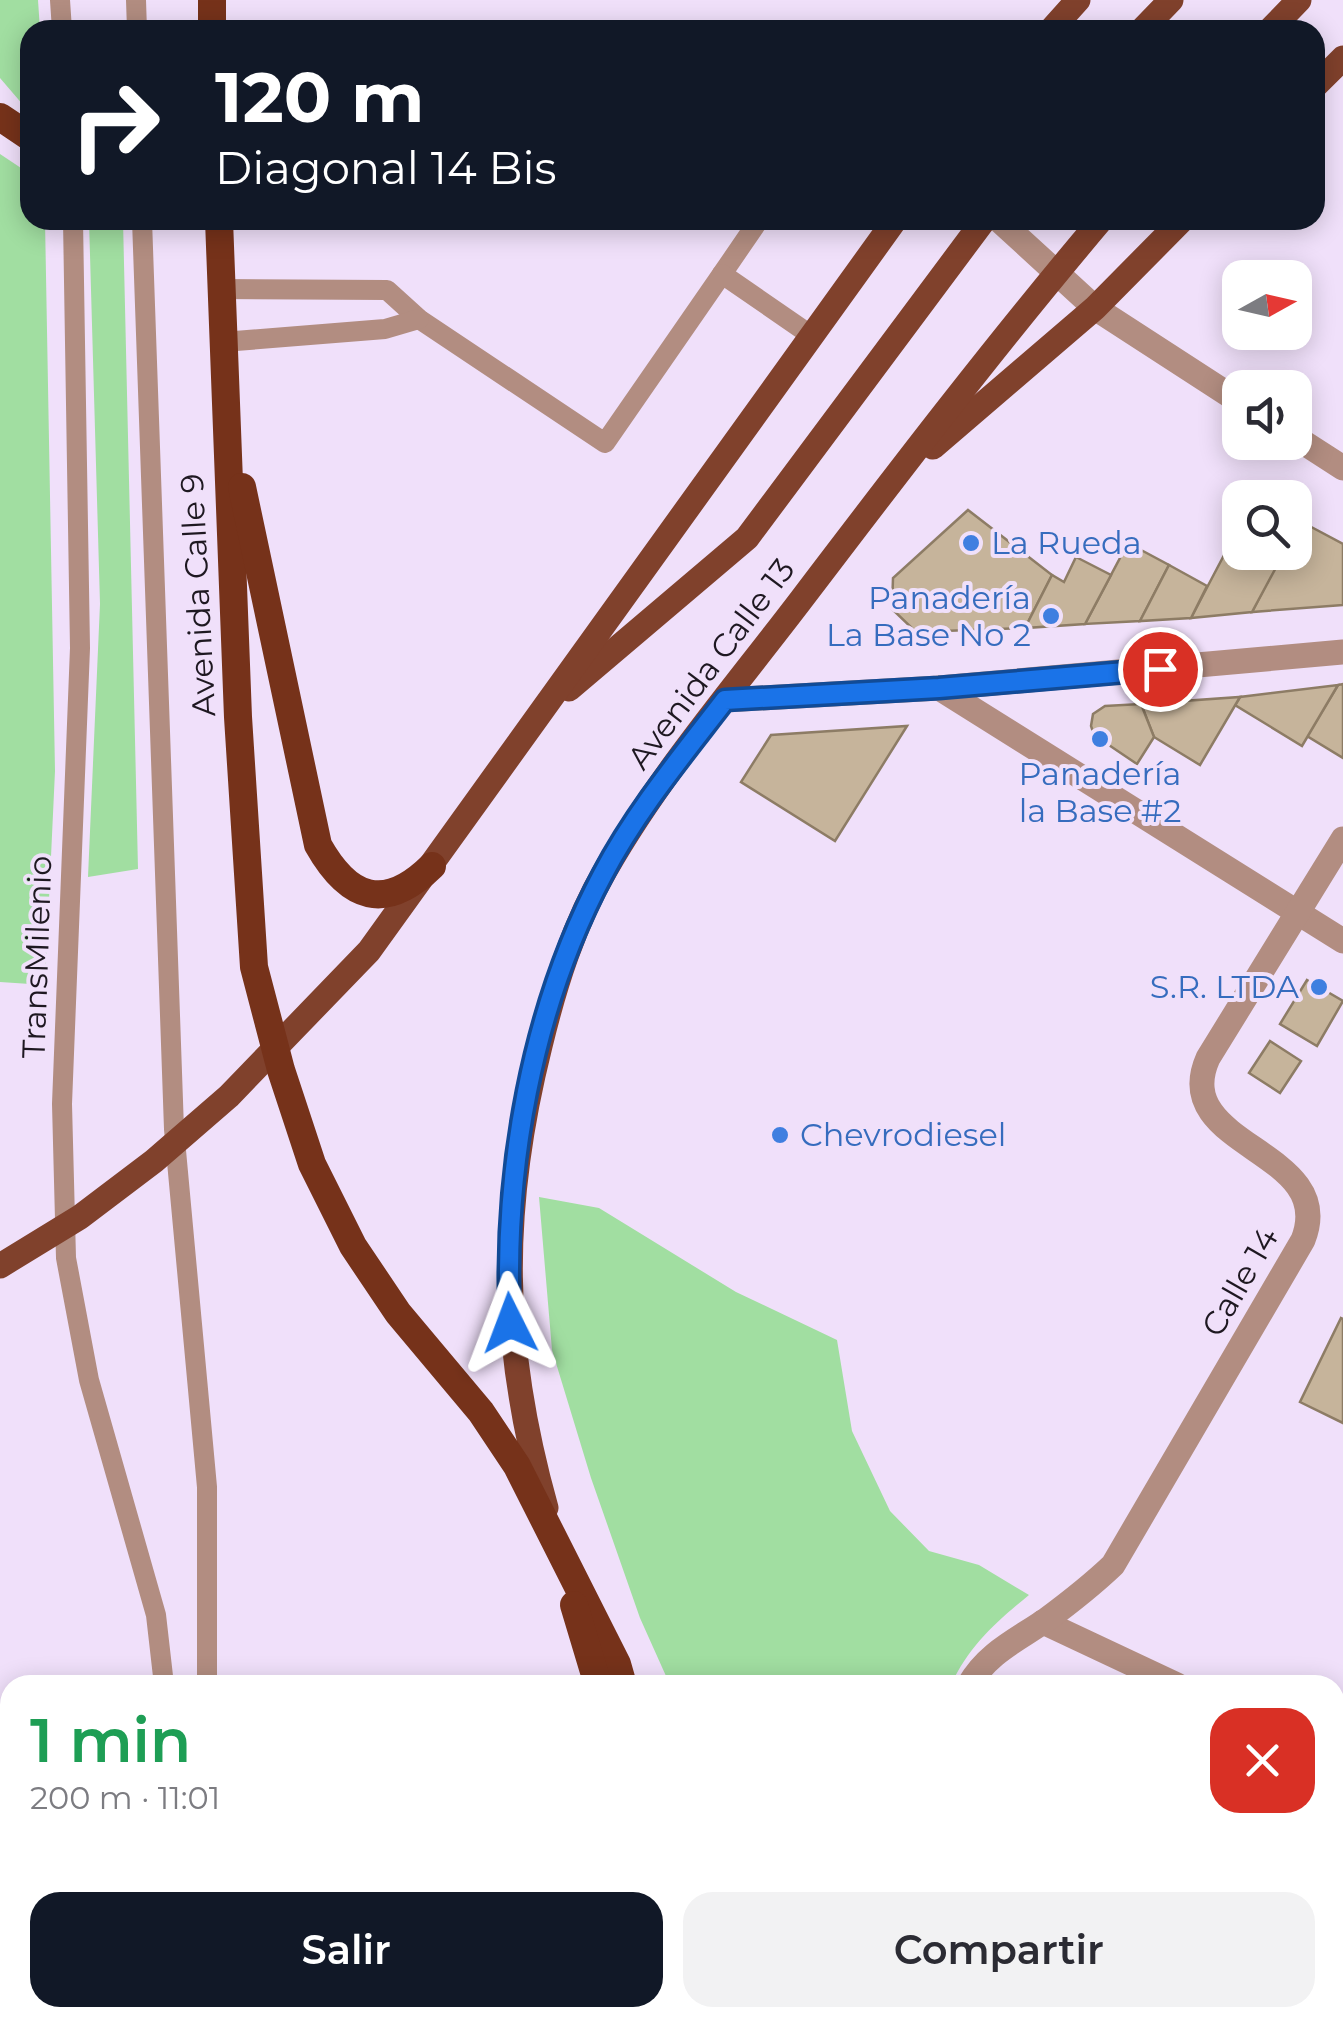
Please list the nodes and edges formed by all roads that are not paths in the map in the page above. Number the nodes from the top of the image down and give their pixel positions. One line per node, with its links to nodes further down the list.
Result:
1 (1078, 0): 4 (main road)
2 (1172, 0): 5 (main road)
3 (1300, 0): 6 (main road)
4 (1061, 20)
5 (1152, 20)
6 (1280, 20)
7 (1343, 58): 8 (main road)
8 (1325, 76)
9 (73, 230): 40 (lane, TransMilenio)
10 (142, 230): 39 (lane)
11 (218, 230): 20 (highway, Avenida Calle 9)
12 (752, 230): 19 (lane)
13 (888, 230): 23 (main road, Avenida Calle 13)
14 (977, 230): 33 (main road, Avenida Calle 13)
15 (1010, 230): 18 (street)
16 (1093, 230): 18 (main road, Avenida Calle 13)
17 (1172, 230): 21 (main road, Avenida Calle 13)
18 (1058, 272): 21 (street); 29 (main road, Avenida Calle 13)
19 (722, 274): 22 (lane); 23 (lane)
20 (221, 289): 22 (lane); 24 (highway, Avenida Calle 9)
21 (1095, 308): 25 (street); 29 (main road, Avenida Calle 13)
22 (419, 319): 24 (lane)
23 (810, 334): 33 (main road, Avenida Calle 13)
24 (223, 342): 26 (highway, Avenida Calle 9)
25 (1222, 390)
26 (225, 401): 35 (highway); 38 (highway, Avenida Calle 9)
27 (1312, 448): 28 (street)
28 (1343, 468)
29 (887, 486): 32 (main road, Avenida Calle 13)
30 (1343, 652): 31 (street)
31 (939, 688): 32 (street); 36 (street)
32 (725, 700): 42 (main road, Avenida Calle 13)
33 (541, 713): 35 (main road, Avenida Calle 13)
34 (1343, 839): 36 (street, Calle 14)
35 (432, 866): 38 (main road, Avenida Calle 13)
36 (1298, 912): 37 (street); 43 (street, Calle 14)
37 (1343, 941)
38 (276, 1050): 39 (main road, Avenida Calle 13); 42 (highway, Avenida Calle 9)
39 (175, 1142): 40 (main road, Avenida Calle 13); 45 (lane)
40 (65, 1226): 41 (main road, Avenida Calle 13); 44 (lane, TransMilenio)
41 (0, 1266)
42 (552, 1529): 46 (highway); 47 (highway)
43 (1042, 1622): 48 (street, Calle 14); 49 (street)
44 (163, 1675)
45 (207, 1675)
46 (595, 1675)
47 (622, 1675)
48 (974, 1675)
49 (1156, 1675)

